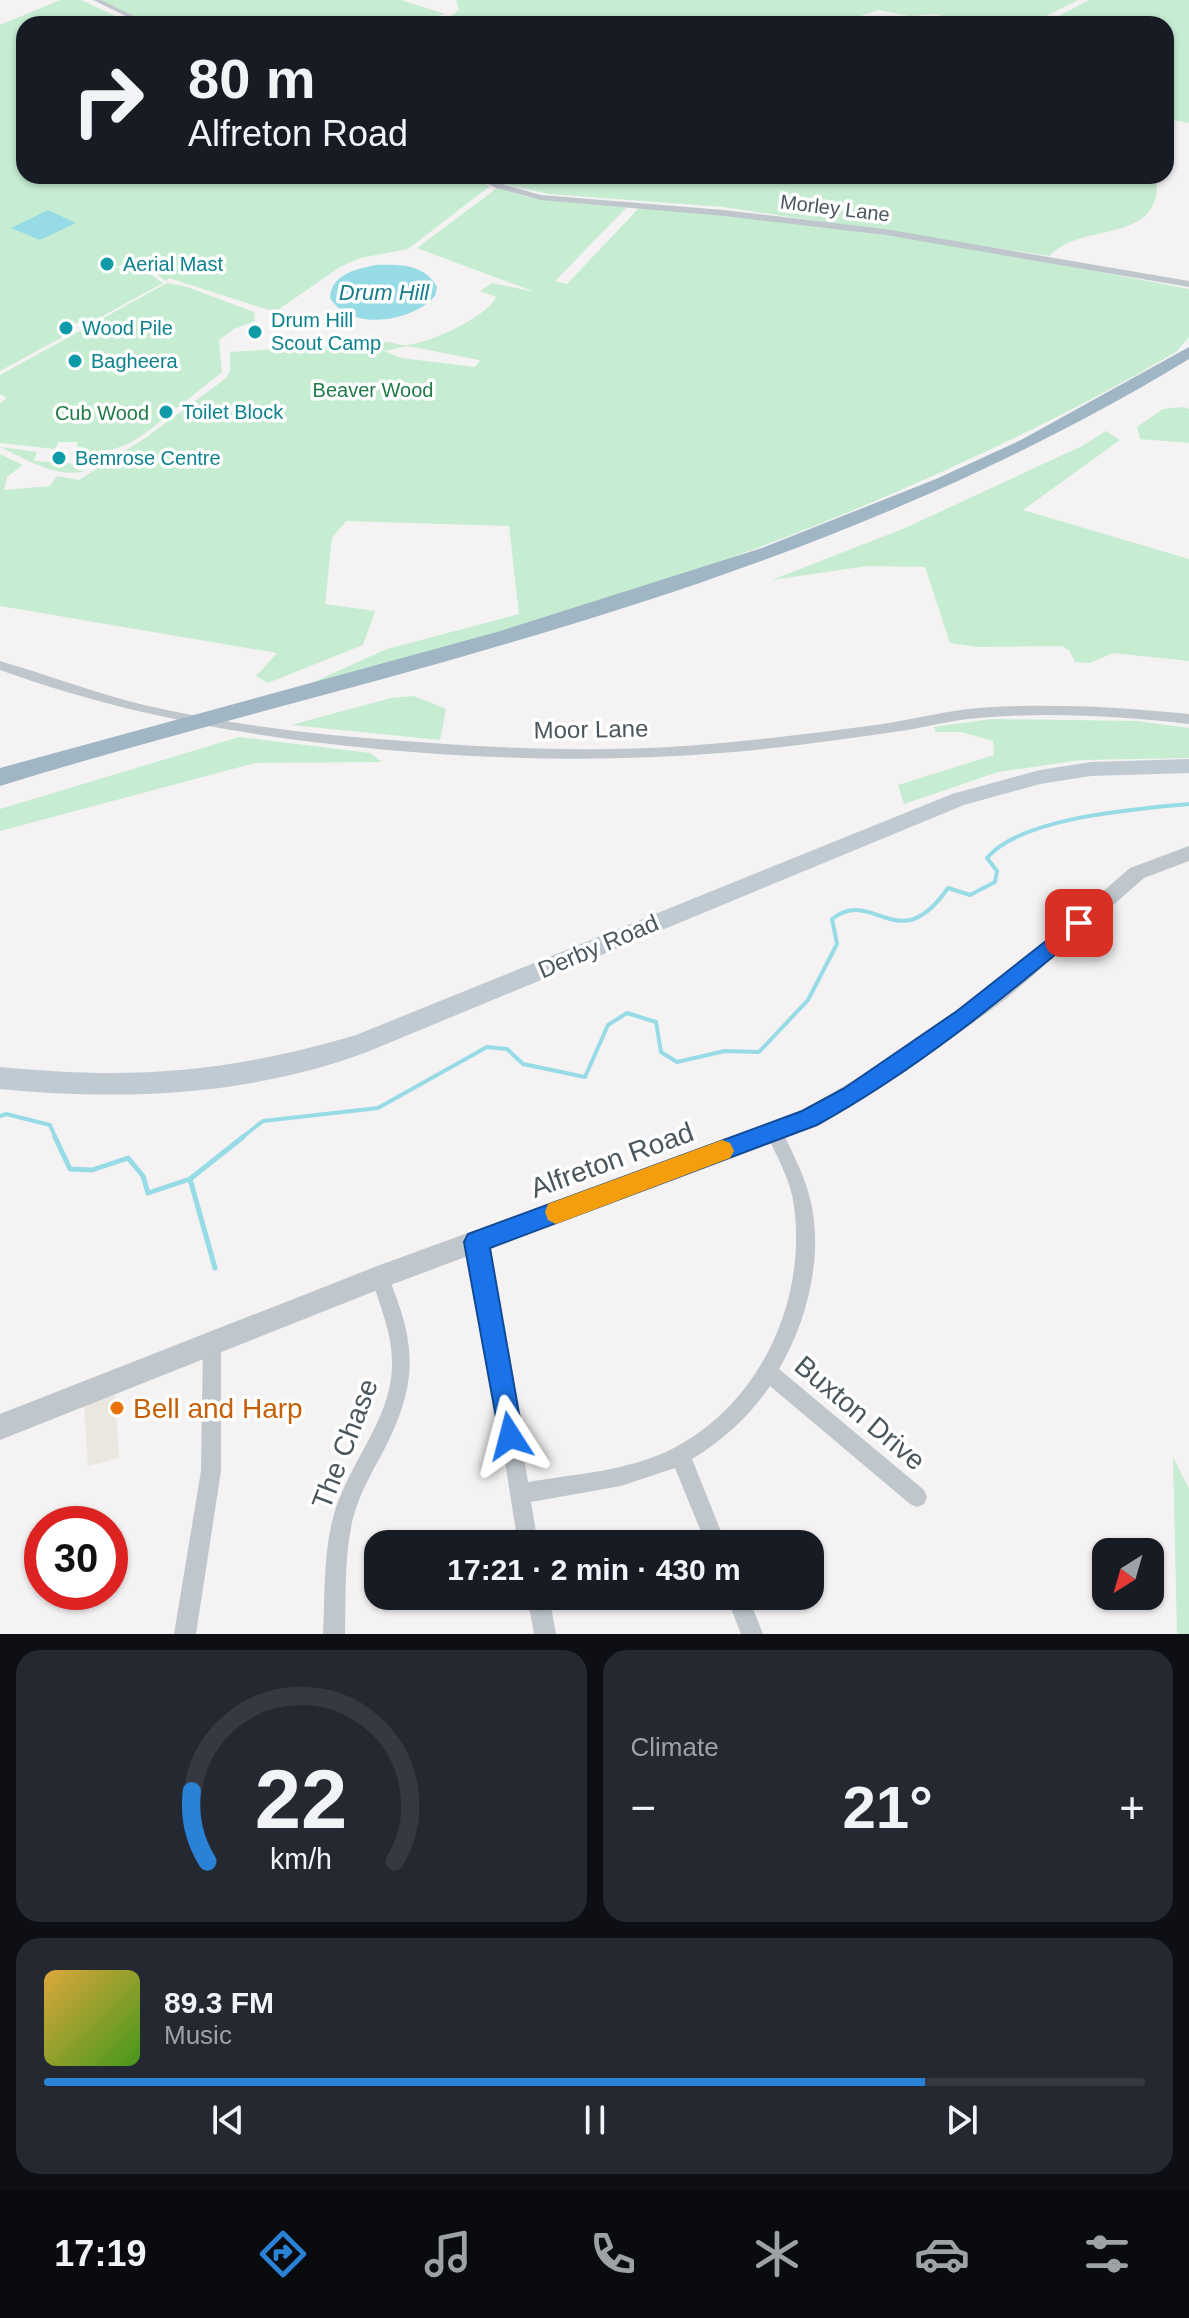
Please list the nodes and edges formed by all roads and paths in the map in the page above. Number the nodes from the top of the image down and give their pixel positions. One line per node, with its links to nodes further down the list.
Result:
1 (96, 0): 2 (street)
2 (130, 16)
3 (495, 184): 4 (street, Morley Lane)
4 (1189, 284)
5 (1189, 352): 9 (highway)
6 (1189, 368): 9 (highway)
7 (0, 665): 8 (street, Moor Lane)
8 (1189, 719)
9 (210, 724): 11 (highway); 12 (highway)
10 (1189, 766): 14 (main road, Derby Road)
11 (0, 777)
12 (0, 793)
13 (1189, 853): 15 (street, Alfreton Road)
14 (0, 1078)
15 (774, 1132): 16 (street, Alfreton Road); 19 (street)
16 (476, 1242): 17 (street, Alfreton Road); 22 (street)
17 (380, 1277): 18 (street, Alfreton Road); 29 (street, The Chase)
18 (212, 1343): 20 (street, Alfreton Road); 28 (street)
19 (768, 1372): 21 (street); 23 (street, Buxton Drive)
20 (0, 1427)
21 (680, 1455): 22 (street); 25 (street)
22 (520, 1494): 24 (street)
23 (917, 1497)
24 (526, 1530)
25 (710, 1530)
26 (541, 1610): 30 (street)
27 (743, 1610): 31 (street)
28 (185, 1634)
29 (334, 1634)
30 (545, 1634)
31 (752, 1634)

